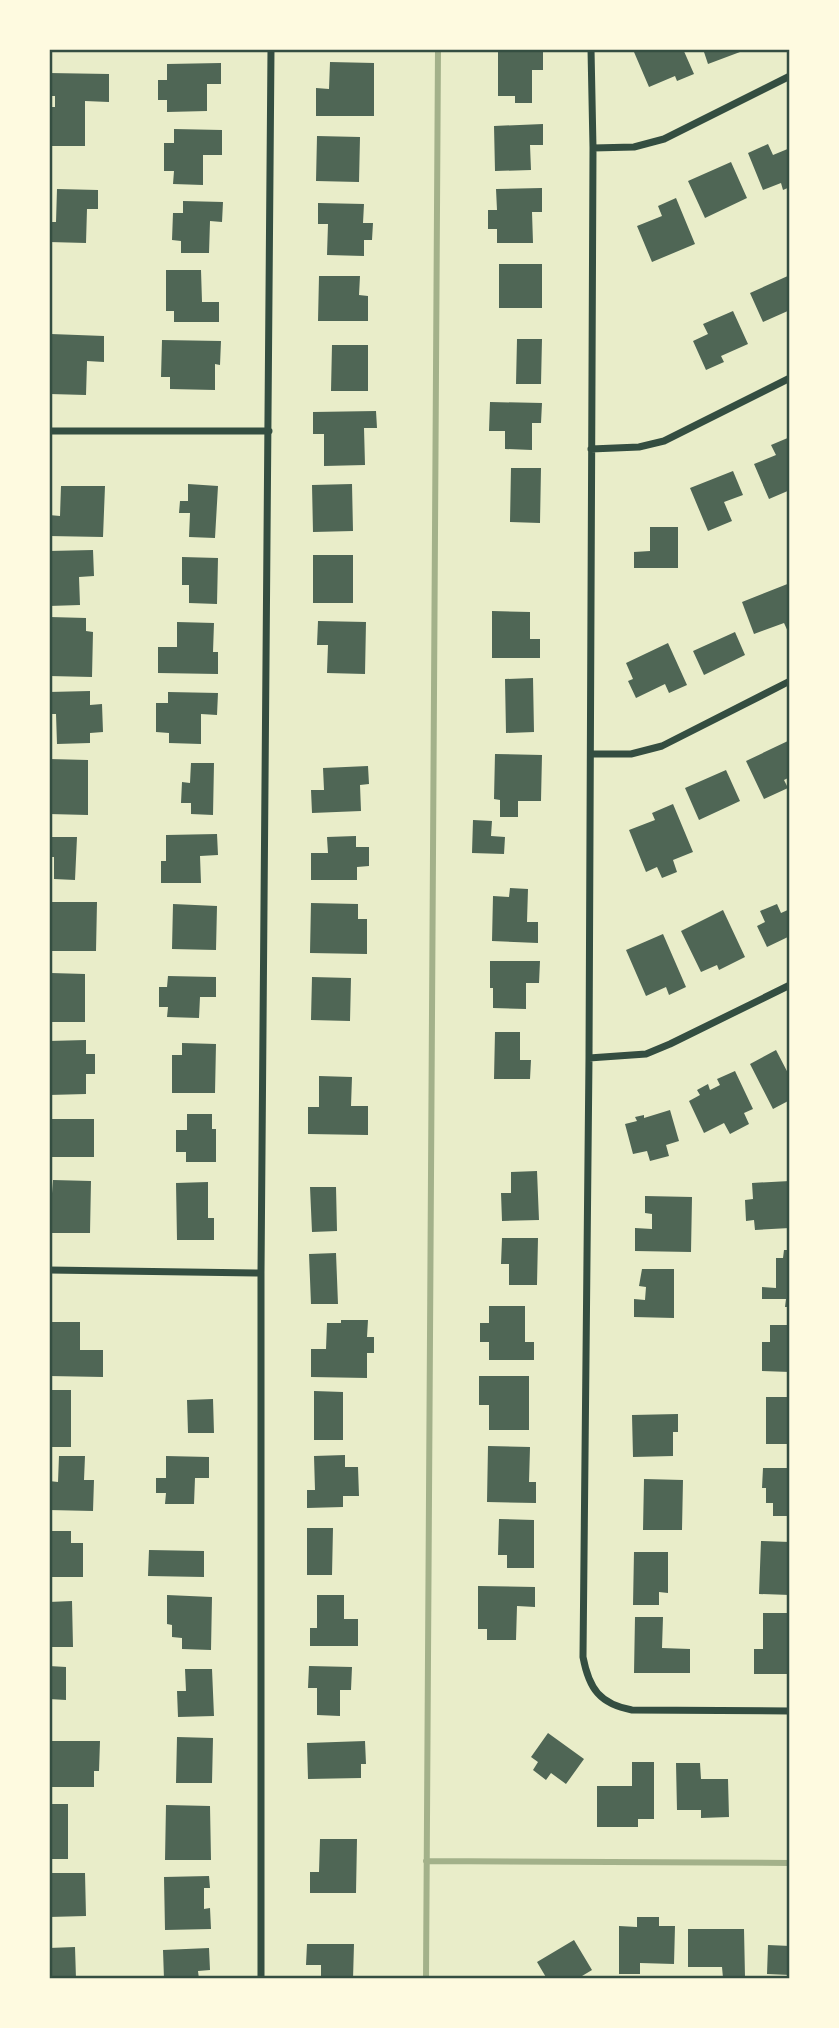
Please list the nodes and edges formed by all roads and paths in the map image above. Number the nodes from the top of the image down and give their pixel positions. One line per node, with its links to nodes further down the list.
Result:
1 (271, 49): 7 (street)
2 (591, 49): 4 (street)
3 (790, 76): 4 (street)
4 (593, 148): 8 (street)
5 (790, 378): 8 (street)
6 (49, 431): 7 (street)
7 (269, 431): 14 (street)
8 (590, 449): 10 (street)
9 (790, 681): 10 (street)
10 (591, 754): 12 (street)
11 (790, 985): 12 (street)
12 (589, 1058): 15 (street)
13 (49, 1270): 14 (street)
14 (261, 1273): 16 (street)
15 (790, 1711)
16 (261, 1979)

